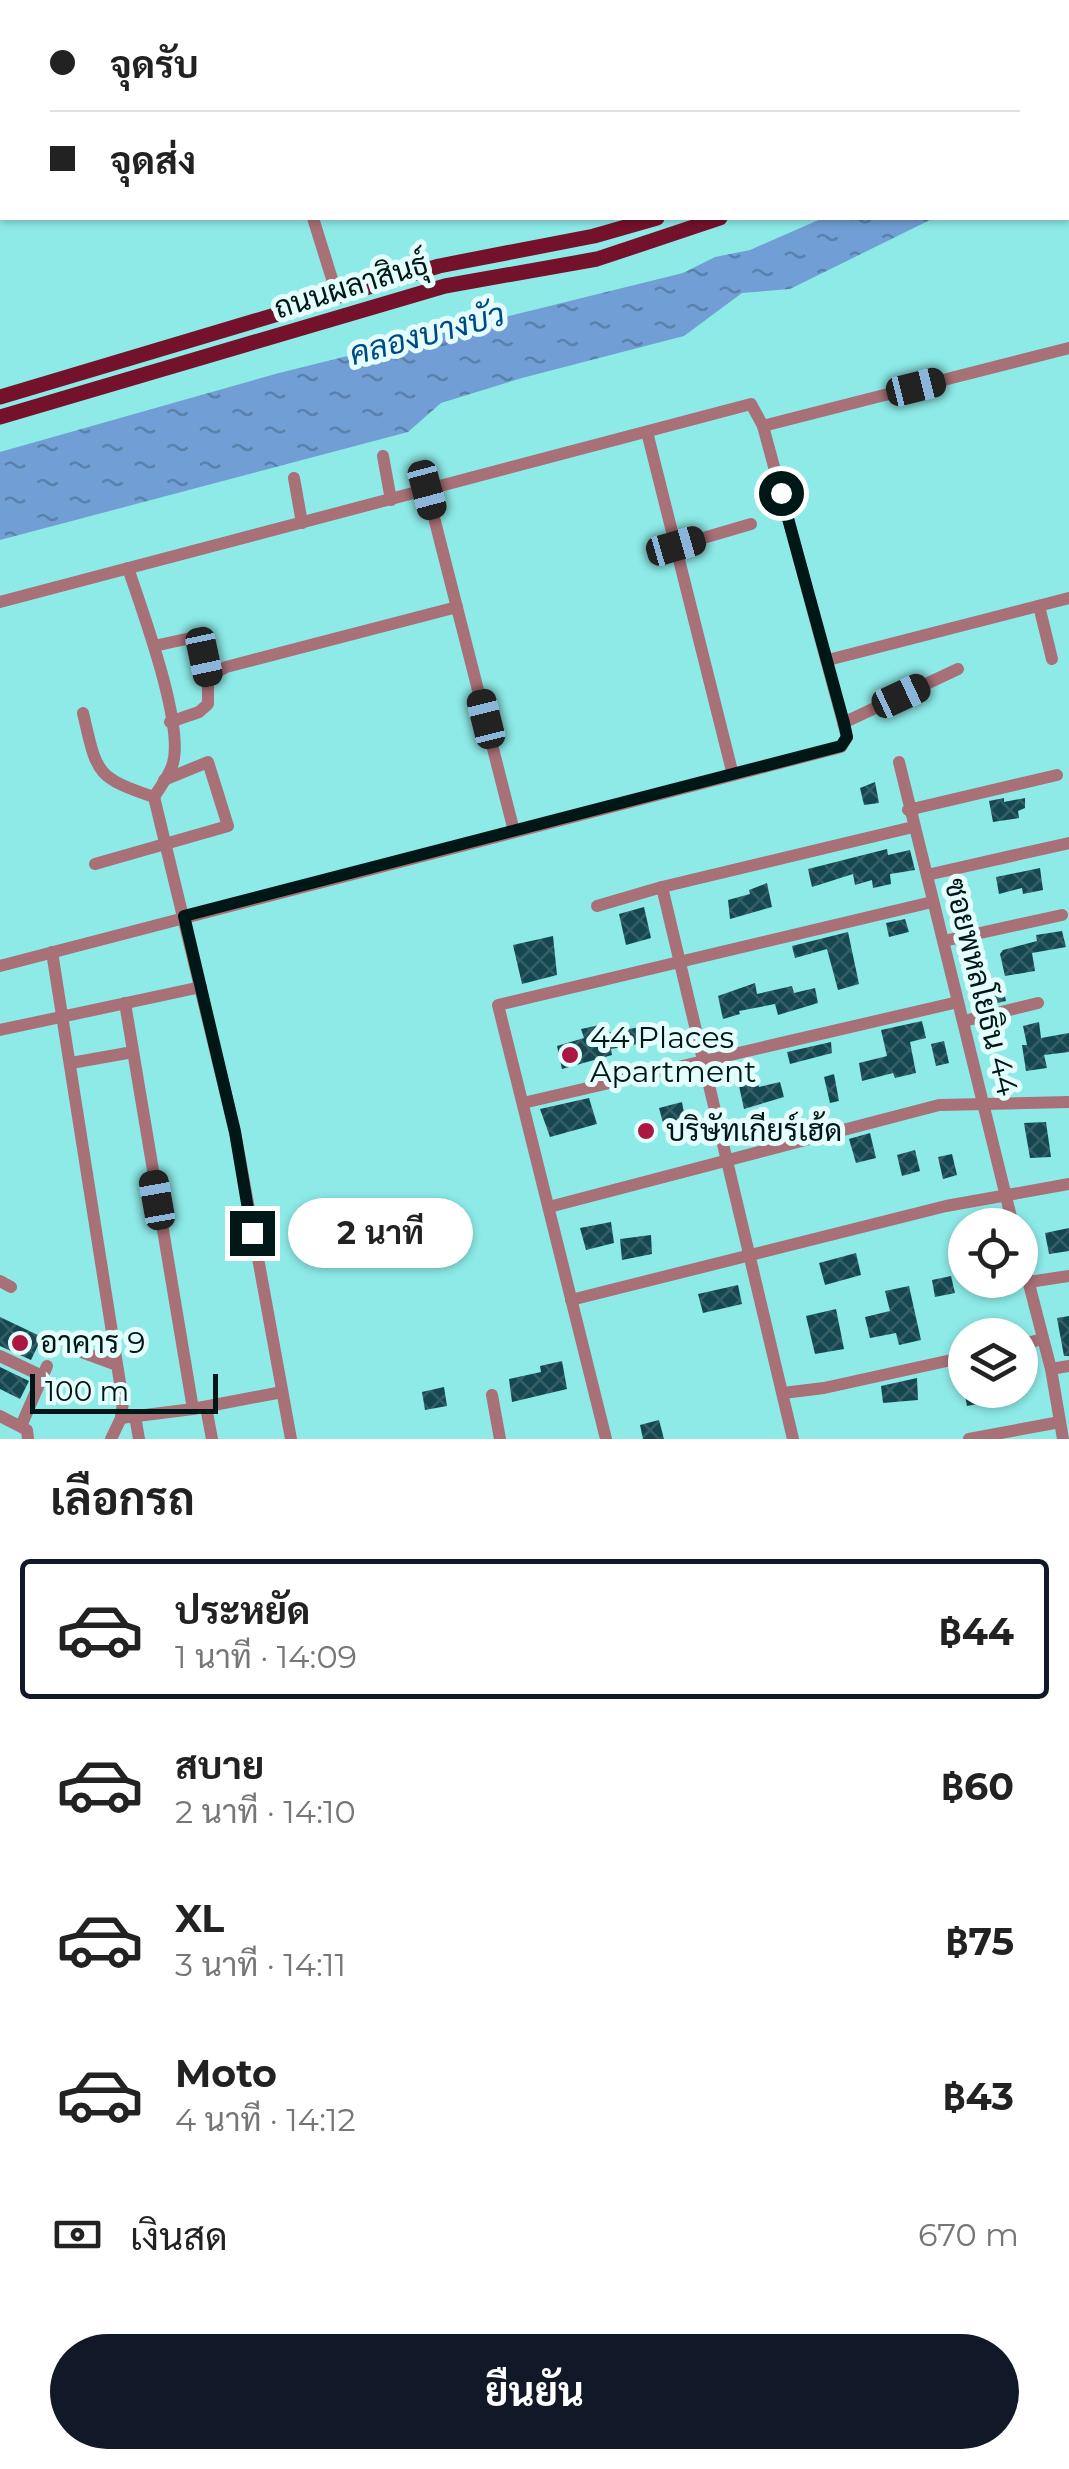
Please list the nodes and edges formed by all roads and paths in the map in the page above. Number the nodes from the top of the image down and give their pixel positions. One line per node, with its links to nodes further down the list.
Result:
1 (314, 220): 4 (street)
2 (649, 220): 4 (main road, ถนนผลาสินธุ์)
3 (714, 220): 5 (main road, ถนนผลาสินธุ์)
4 (336, 295): 5 (main road); 7 (main road, ถนนผลาสินธุ์)
5 (344, 318): 8 (main road, ถนนผลาสินธุ์)
6 (1069, 348): 9 (street)
7 (0, 397)
8 (0, 417)
9 (762, 426): 10 (street); 25 (street)
10 (648, 432): 13 (street); 17 (street)
11 (382, 456): 14 (street)
12 (294, 478): 15 (street)
13 (427, 490): 14 (street); 22 (street)
14 (391, 500): 15 (street)
15 (302, 523): 18 (street)
16 (751, 524): 17 (street)
17 (676, 546): 32 (street)
18 (128, 568): 20 (street); 23 (street)
19 (1069, 598): 21 (street)
20 (0, 602)
21 (1039, 606): 24 (street); 25 (street)
22 (457, 607): 27 (street); 38 (street)
23 (154, 646): 27 (street); 29 (street)
24 (1052, 659)
25 (828, 660): 30 (street)
26 (958, 669): 30 (street)
27 (208, 678): 29 (street)
28 (83, 712): 35 (street)
29 (170, 722): 34 (street)
30 (844, 723): 32 (street)
31 (899, 762): 36 (street, ซอยพหลโยธิน 44)
32 (733, 775): 38 (street)
33 (1057, 775): 36 (street)
34 (164, 780): 35 (street); 40 (street)
35 (154, 797): 40 (street)
36 (908, 810): 37 (street, ซอยพหลโยธิน 44)
37 (913, 826): 42 (street, ซอยพหลโยธิน 44); 43 (street)
38 (514, 832): 47 (street)
39 (1069, 843): 42 (street)
40 (166, 845): 41 (street); 47 (street)
41 (94, 864)
42 (928, 875): 44 (street, ซอยพหลโยธิน 44)
43 (662, 887): 45 (street); 50 (street)
44 (932, 902): 48 (street, ซอยพหลโยธิน 44); 50 (street)
45 (598, 906)
46 (1062, 915): 48 (street)
47 (184, 916): 49 (street); 52 (street)
48 (944, 941): 53 (street, ซอยพหลโยธิน 44)
49 (52, 952): 51 (street); 56 (street)
50 (682, 962): 60 (street); 62 (street)
51 (0, 966)
52 (201, 987): 55 (street); 83 (street)
53 (958, 1002): 57 (street, ซอยพหลโยธิน 44); 60 (street)
54 (1038, 1002): 57 (street)
55 (125, 1004): 56 (street); 59 (street)
56 (64, 1017): 58 (street); 61 (street)
57 (964, 1022): 64 (street, ซอยพหลโยธิน 44)
58 (0, 1030)
59 (133, 1052): 61 (street); 86 (street)
60 (706, 1062): 62 (street); 65 (street)
61 (71, 1063): 80 (street)
62 (522, 1102): 68 (street)
63 (1069, 1102): 64 (street)
64 (984, 1103): 65 (street); 67 (street, ซอยพหลโยธิน 44)
65 (728, 1159): 68 (street); 70 (street)
66 (1069, 1184): 67 (street)
67 (1004, 1193): 69 (street, ซอยพหลโยธิน 44); 70 (street)
68 (549, 1207): 74 (street)
69 (1008, 1208)
70 (749, 1256): 74 (street); 84 (street)
71 (1069, 1276): 72 (street)
72 (1038, 1281)
73 (1033, 1298): 75 (street)
74 (571, 1300): 91 (street)
75 (1042, 1340): 76 (street); 82 (street)
76 (1038, 1341)
77 (68, 1347): 80 (street)
78 (0, 1356): 90 (street)
79 (948, 1361): 84 (street)
80 (117, 1364): 88 (street)
81 (1069, 1366): 82 (street)
82 (1051, 1369): 89 (street)
83 (282, 1392): 86 (street); 95 (street)
84 (783, 1393): 97 (street)
85 (492, 1395): 96 (street)
86 (199, 1408): 88 (street); 94 (street)
87 (0, 1416): 90 (street)
88 (128, 1417): 92 (street); 93 (street)
89 (1060, 1422): 98 (street); 99 (street)
90 (24, 1433)
91 (603, 1438)
92 (111, 1439)
93 (139, 1439)
94 (212, 1439)
95 (291, 1439)
96 (500, 1439)
97 (793, 1439)
98 (969, 1439)
99 (1063, 1439)

